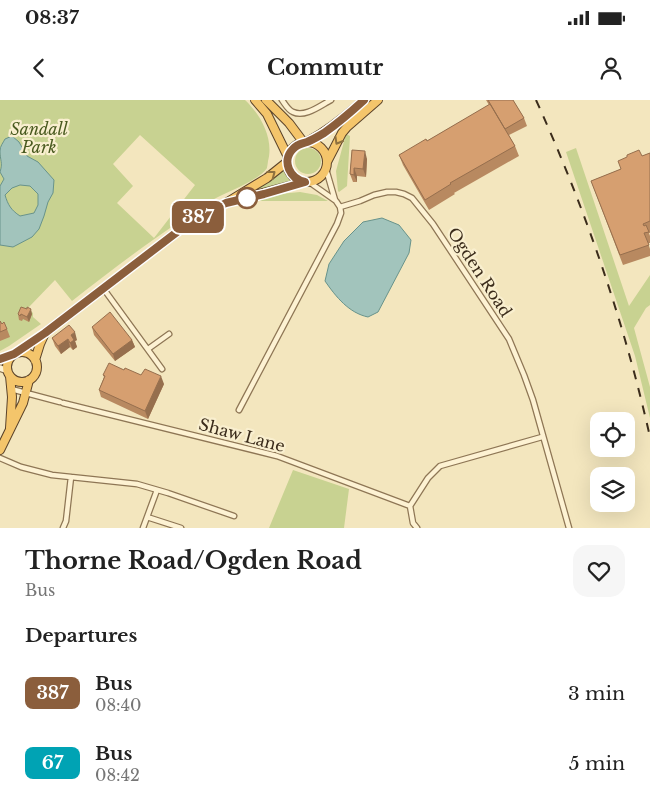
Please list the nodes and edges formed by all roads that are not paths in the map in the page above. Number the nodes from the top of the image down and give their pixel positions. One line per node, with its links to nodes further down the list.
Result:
1 (255, 100): 8 (highway)
2 (266, 100): 7 (highway)
3 (282, 100): 4 (street)
4 (331, 100)
5 (364, 100): 7 (highway)
6 (378, 100): 9 (highway, one-way to 9)
7 (306, 143): 8 (highway); 9 (highway)
8 (288, 159): 10 (highway); 12 (highway, one-way to 8)
9 (326, 165): 10 (highway); 11 (street)
10 (307, 182): 11 (street); 12 (highway)
11 (336, 201): 13 (street)
12 (226, 203): 14 (highway)
13 (340, 207): 26 (street); 28 (street, Ogden Road)
14 (103, 288): 15 (highway); 17 (street)
15 (45, 333): 18 (highway); 20 (highway)
16 (169, 334): 17 (street)
17 (148, 349): 21 (street)
18 (15, 354): 19 (street); 20 (highway); 22 (highway)
19 (0, 359)
20 (35, 360): 23 (highway)
21 (162, 369)
22 (6, 372): 23 (highway); 24 (highway)
23 (29, 380): 25 (highway)
24 (11, 389): 25 (street, Shaw Lane); 27 (highway)
25 (26, 394): 27 (highway); 33 (street, Shaw Lane)
26 (239, 410)
27 (9, 430): 29 (highway)
28 (542, 437): 33 (street); 40 (street, Ogden Road)
29 (0, 450)
30 (0, 458): 31 (street)
31 (71, 477): 32 (street); 36 (street)
32 (157, 490): 34 (street); 35 (street)
33 (410, 506): 39 (street)
34 (234, 516)
35 (147, 517): 37 (street); 38 (street)
36 (64, 528)
37 (144, 528)
38 (181, 528)
39 (417, 528)
40 (568, 528)

